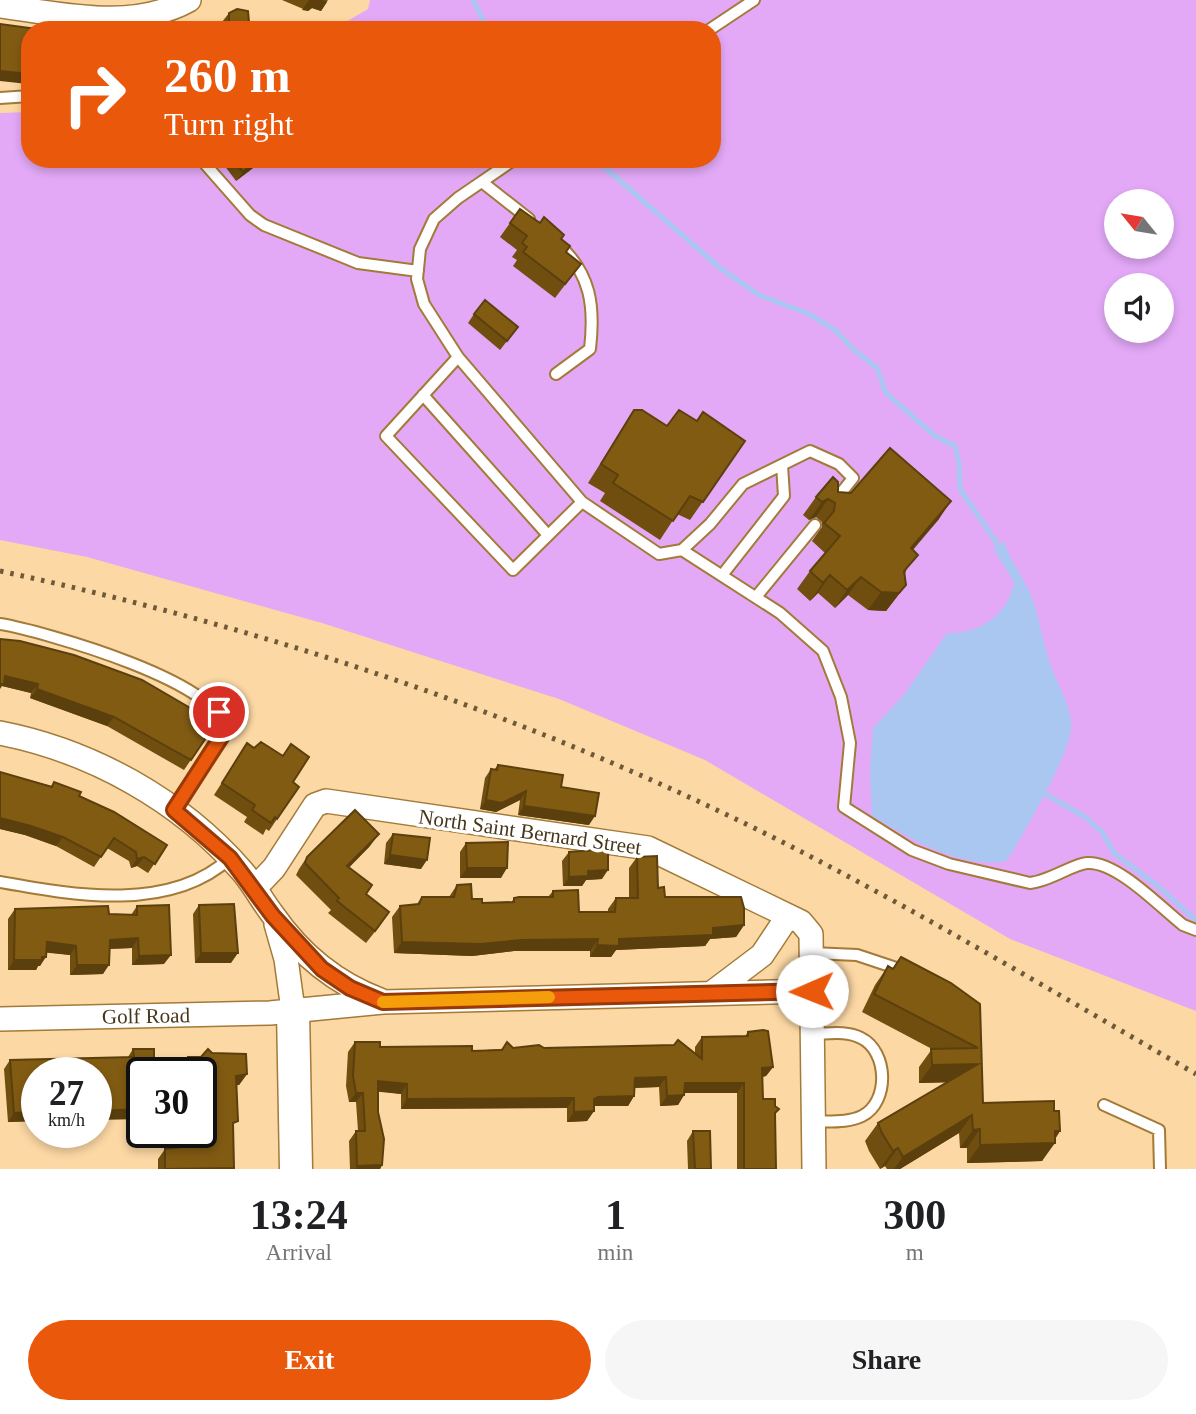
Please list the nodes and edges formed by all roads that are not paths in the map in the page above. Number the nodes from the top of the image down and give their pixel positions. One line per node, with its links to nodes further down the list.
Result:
1 (189, 0): 3 (street)
2 (754, 0): 4 (lane)
3 (0, 6)
4 (721, 22)
5 (21, 97): 6 (lane)
6 (0, 98)
7 (208, 168): 10 (lane)
8 (502, 168): 9 (lane)
9 (482, 182): 10 (lane); 12 (lane)
10 (418, 271): 11 (lane)
11 (458, 357): 13 (lane); 15 (lane)
12 (556, 374)
13 (422, 395): 18 (lane); 18 (lane)
14 (782, 465): 16 (lane); 19 (lane); 20 (lane)
15 (582, 502): 18 (lane); 19 (lane)
16 (831, 505)
17 (815, 525): 21 (lane)
18 (547, 534)
19 (682, 550): 20 (lane)
20 (723, 574): 21 (lane)
21 (756, 597): 30 (lane)
22 (0, 624): 24 (lane)
23 (0, 733): 24 (street)
24 (174, 810): 25 (street)
25 (230, 858): 26 (lane); 27 (street)
26 (0, 881)
27 (255, 888): 28 (street); 29 (street, North Saint Bernard Street)
28 (273, 916): 35 (street); 36 (street)
29 (788, 916): 31 (street, North Saint Bernard Street); 34 (street)
30 (1196, 930)
31 (812, 953): 32 (lane); 33 (street, North Saint Bernard Street)
32 (919, 979)
33 (812, 991): 34 (street, Golf Road); 38 (street, North Saint Bernard Street)
34 (713, 993): 35 (street, Golf Road)
35 (383, 1002): 36 (street, Golf Road)
36 (293, 1010): 37 (street, Golf Road); 41 (street)
37 (0, 1019)
38 (812, 1034): 40 (street, North Saint Bernard Street); 40 (lane)
39 (1104, 1105): 43 (lane)
40 (813, 1122): 42 (street, North Saint Bernard Street)
41 (296, 1169)
42 (814, 1169)
43 (1160, 1169)

